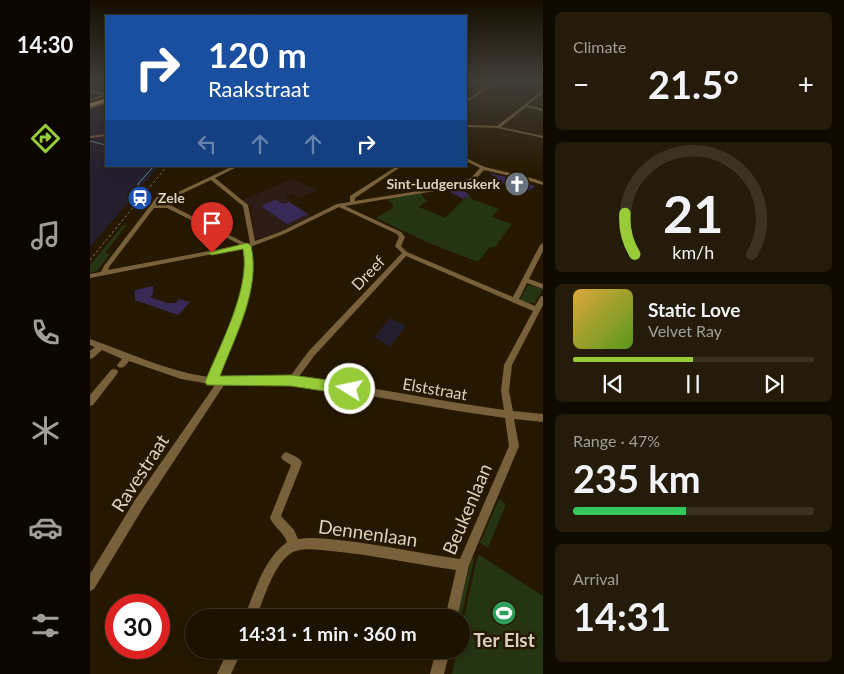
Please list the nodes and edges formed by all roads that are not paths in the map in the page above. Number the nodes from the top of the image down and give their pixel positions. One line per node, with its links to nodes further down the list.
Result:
1 (519, 111): 3 (street)
2 (467, 126): 3 (street)
3 (498, 127): 6 (street)
4 (105, 135): 5 (street)
5 (90, 137)
6 (543, 137)
7 (467, 160): 8 (street)
8 (475, 165): 9 (street); 12 (street)
9 (467, 166)
10 (235, 167): 13 (street)
11 (398, 167): 16 (street)
12 (482, 169): 14 (street); 16 (street)
13 (212, 178): 15 (street); 20 (street, Ravestraat)
14 (543, 184)
15 (175, 195): 18 (street); 19 (street)
16 (353, 202): 17 (street)
17 (339, 205): 20 (street); 22 (street, Dreef)
18 (153, 206): 19 (street); 23 (street)
19 (168, 206): 20 (street)
20 (250, 245): 23 (street); 34 (street, Ravestraat)
21 (543, 245): 25 (street)
22 (405, 254): 28 (street); 35 (street, Dreef)
23 (104, 274): 24 (street)
24 (90, 276)
25 (526, 280): 26 (street); 28 (street)
26 (543, 287)
27 (543, 298): 29 (street, Beukenlaan)
28 (515, 300): 29 (street)
29 (535, 309): 37 (street, Beukenlaan)
30 (90, 342): 31 (street, Elststraat)
31 (101, 346): 32 (street); 33 (street, Elststraat)
32 (90, 356)
33 (128, 358): 34 (street, Elststraat); 36 (street)
34 (217, 381): 35 (street, Elststraat); 42 (street, Ravestraat)
35 (291, 381): 37 (street, Elststraat)
36 (90, 402)
37 (508, 415): 38 (street, Elststraat); 41 (street, Beukenlaan)
38 (543, 418)
39 (286, 457): 40 (street)
40 (294, 545): 41 (street, Dennenlaan); 43 (street, Dennenlaan)
41 (463, 565): 44 (street, Beukenlaan)
42 (90, 585)
43 (254, 609)
44 (453, 609)
45 (231, 659): 47 (street)
46 (441, 659): 48 (street)
47 (224, 674)
48 (437, 674)

